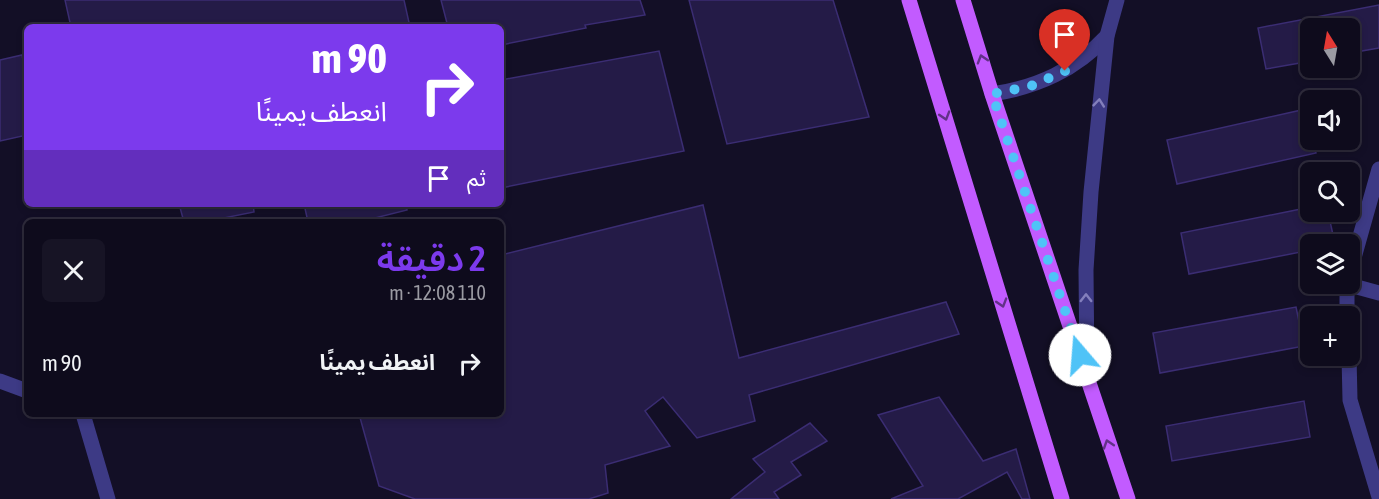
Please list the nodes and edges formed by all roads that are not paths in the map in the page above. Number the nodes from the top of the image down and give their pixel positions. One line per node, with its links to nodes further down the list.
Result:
1 (909, 0): 17 (main road, one-way to 17)
2 (963, 0): 5 (main road, one-way to 2)
3 (1117, 0): 4 (street)
4 (1107, 36): 5 (street); 11 (street, one-way to 4)
5 (992, 94): 11 (main road)
6 (1379, 169): 7 (street)
7 (1360, 236)
8 (1360, 288): 9 (street)
9 (1379, 293)
10 (1349, 366): 15 (street)
11 (1087, 377): 18 (main road, one-way to 11)
12 (0, 381): 13 (street)
13 (24, 390)
14 (84, 417): 16 (street)
15 (1379, 497)
16 (108, 499)
17 (1062, 499)
18 (1128, 499)

